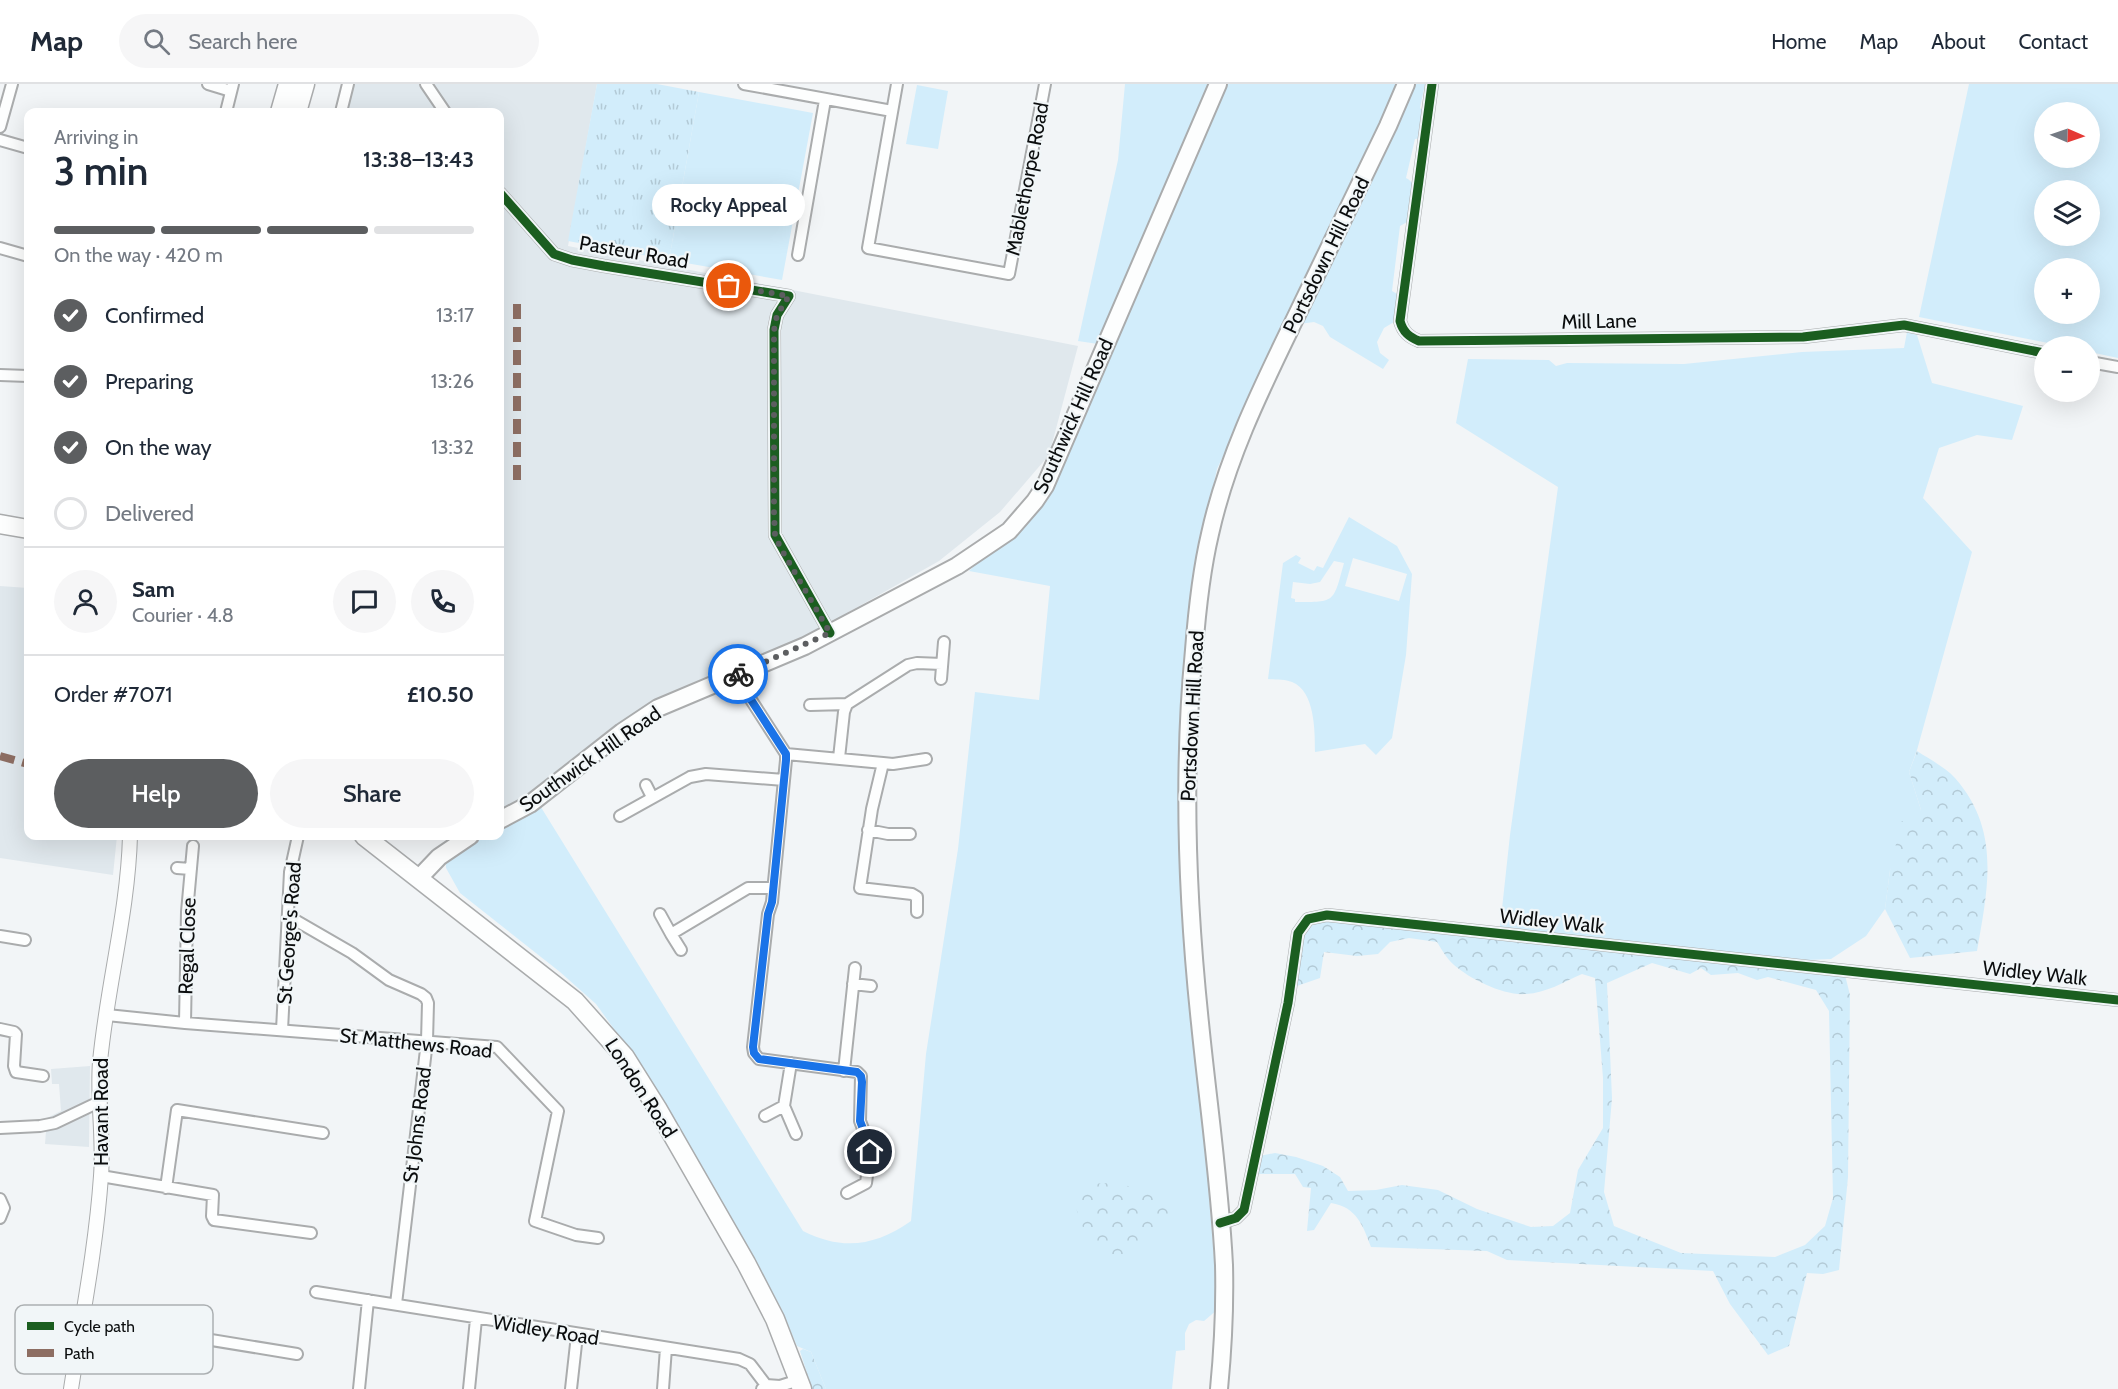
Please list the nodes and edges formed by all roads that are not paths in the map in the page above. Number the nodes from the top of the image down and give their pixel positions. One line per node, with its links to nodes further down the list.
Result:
1 (12, 84): 22 (street)
2 (208, 84): 13 (street)
3 (288, 84): 17 (main road)
4 (305, 84): 18 (main road)
5 (348, 84): 19 (street)
6 (426, 84): 20 (street)
7 (744, 84): 14 (street)
8 (897, 84): 21 (street)
9 (1045, 84): 21 (street, Mablethorpe Road)
10 (1218, 84): 38 (main road, Southwick Hill Road)
11 (1406, 84): 95 (main road, Portsdown Hill Road)
12 (1432, 84): 29 (street, Mill Lane)
13 (232, 87): 16 (street)
14 (784, 88): 15 (street)
15 (825, 100): 21 (street); 28 (street)
16 (227, 108)
17 (281, 108)
18 (298, 108)
19 (342, 108)
20 (442, 108)
21 (892, 111)
22 (0, 127)
23 (0, 140): 24 (street)
24 (24, 147)
25 (504, 198): 38 (street, Pasteur Road)
26 (0, 248): 27 (street)
27 (24, 255)
28 (798, 255)
29 (2034, 351)
30 (2100, 364): 31 (street)
31 (2118, 367)
32 (0, 375): 33 (street)
33 (24, 376)
34 (0, 513): 35 (main road)
35 (24, 516)
36 (0, 524): 37 (main road)
37 (24, 528)
38 (830, 633): 41 (main road, Southwick Hill Road)
39 (944, 642): 40 (street)
40 (942, 664): 42 (street); 43 (street)
41 (735, 675): 45 (street); 53 (main road, Southwick Hill Road)
42 (941, 678)
43 (847, 704): 44 (street); 46 (street)
44 (810, 705)
45 (786, 754): 46 (street); 49 (street)
46 (839, 758): 48 (street)
47 (926, 759): 48 (street)
48 (883, 763): 54 (street)
49 (784, 780): 51 (street); 64 (street)
50 (646, 785): 51 (street)
51 (652, 797): 52 (street)
52 (620, 816)
53 (504, 818)
54 (868, 830): 55 (street); 65 (street)
55 (910, 834)
56 (130, 840): 76 (street, Havant Road)
57 (297, 840): 67 (street, St George's Road)
58 (369, 840): 63 (main road, London Road)
59 (464, 840): 63 (main road)
60 (193, 846): 62 (street, Regal Close)
61 (177, 868): 62 (street, Regal Close)
62 (191, 869): 77 (street, Regal Close)
63 (419, 878): 108 (main road, London Road)
64 (772, 888): 68 (street); 81 (street)
65 (917, 912)
66 (660, 914): 68 (street)
67 (288, 916): 79 (street, St George's Road); 80 (street, St Johns Road)
68 (671, 934): 71 (street)
69 (0, 936): 70 (street)
70 (25, 940)
71 (681, 950)
72 (855, 968): 73 (street)
73 (854, 984): 74 (street); 82 (street)
74 (871, 986)
75 (2118, 1000): 95 (street, Widley Walk)
76 (107, 1015): 77 (street, St Matthews Road); 84 (street, Havant Road)
77 (185, 1023): 79 (street, St Matthews Road)
78 (0, 1029): 83 (street)
79 (282, 1030): 80 (street, St Matthews Road)
80 (427, 1041): 97 (street, St Matthews Road); 100 (street, St Johns Road)
81 (791, 1063): 82 (street); 85 (street)
82 (844, 1071): 92 (street)
83 (43, 1076)
84 (99, 1102): 87 (street); 90 (street, Havant Road)
85 (784, 1106): 86 (street); 89 (street)
86 (765, 1116)
87 (0, 1128)
88 (323, 1133): 91 (street)
89 (796, 1134)
90 (101, 1176): 91 (street); 101 (street, Havant Road)
91 (166, 1188): 96 (street)
92 (847, 1193)
93 (0, 1199): 94 (street)
94 (0, 1218)
95 (1220, 1223): 115 (main road, Portsdown Hill Road)
96 (311, 1233)
97 (598, 1238)
98 (316, 1292): 99 (street, Widley Road)
99 (368, 1300): 100 (street, Widley Road); 111 (street)
100 (396, 1304): 102 (street, Widley Road)
101 (85, 1305)
102 (476, 1319): 103 (street, Widley Road); 112 (street)
103 (577, 1335): 105 (street, Widley Road); 113 (street)
104 (213, 1340): 106 (street)
105 (666, 1348): 109 (street, Widley Road); 114 (street)
106 (297, 1354)
107 (74, 1374): 110 (street, Havant Road)
108 (801, 1384): 109 (street)
109 (764, 1387)
110 (71, 1389)
111 (359, 1389)
112 (469, 1389)
113 (571, 1389)
114 (663, 1389)
115 (1219, 1389)

